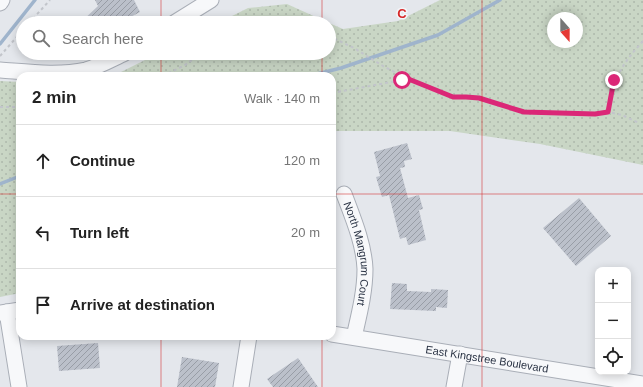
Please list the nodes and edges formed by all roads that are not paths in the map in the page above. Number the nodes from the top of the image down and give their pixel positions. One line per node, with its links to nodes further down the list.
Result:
1 (2, 0): 3 (street)
2 (211, 0): 4 (street)
3 (0, 3)
4 (185, 16)
5 (112, 60): 8 (street)
6 (0, 70): 7 (street)
7 (42, 72)
8 (70, 72)
9 (344, 194): 12 (street, North Mangrum Court)
10 (9, 312): 16 (street)
11 (336, 335): 12 (street, East Kingstree Boulevard)
12 (354, 337): 14 (street, East Kingstree Boulevard)
13 (248, 340): 17 (street)
14 (460, 354): 15 (street, East Kingstree Boulevard); 18 (street)
15 (643, 384)
16 (19, 387)
17 (241, 387)
18 (454, 387)

